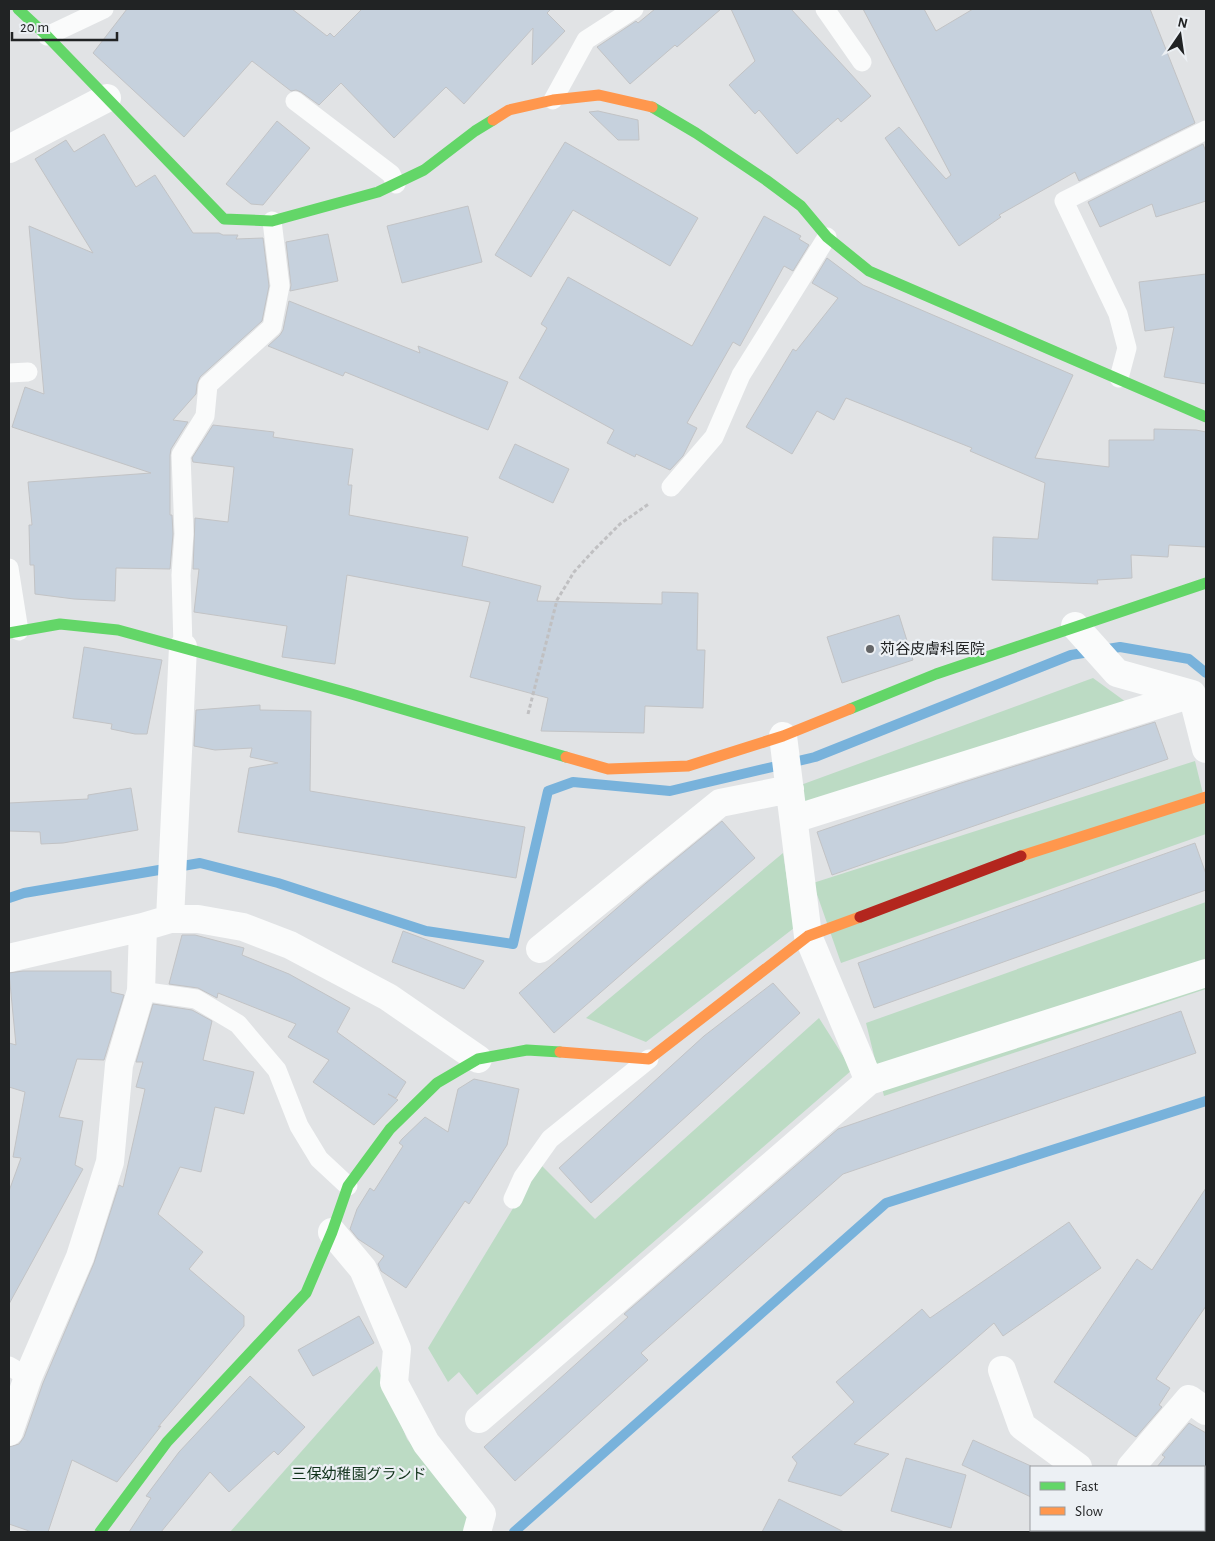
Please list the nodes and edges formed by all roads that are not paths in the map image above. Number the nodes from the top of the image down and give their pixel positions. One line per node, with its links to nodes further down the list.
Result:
1 (18, 9): 5 (street)
2 (104, 9): 5 (lane)
3 (634, 9): 8 (lane)
4 (825, 9): 6 (lane)
5 (47, 36): 7 (street)
6 (862, 62)
7 (107, 98): 11 (street); 13 (street)
8 (553, 100): 12 (street); 14 (street)
9 (295, 101): 12 (lane)
10 (1206, 130): 17 (lane)
11 (9, 148)
12 (396, 184): 13 (street)
13 (272, 221): 24 (lane)
14 (827, 237): 17 (street); 19 (lane)
15 (28, 372): 16 (lane)
16 (9, 373)
17 (1119, 378): 18 (street)
18 (1206, 418)
19 (670, 487)
20 (9, 568): 23 (lane)
21 (1206, 583): 22 (street)
22 (1075, 626): 25 (street); 27 (street)
23 (14, 632): 24 (street)
24 (183, 647): 27 (street); 31 (street)
25 (1192, 694): 26 (street); 30 (street)
26 (1204, 734)
27 (783, 736): 28 (street)
28 (790, 789): 30 (street); 34 (street)
29 (1206, 797): 33 (street)
30 (794, 819): 33 (street)
31 (170, 920): 32 (street); 39 (street)
32 (143, 928): 35 (street); 37 (street)
33 (808, 936): 38 (street); 40 (street)
34 (540, 949)
35 (9, 958)
36 (1206, 973): 40 (street)
37 (141, 991): 41 (lane); 45 (street)
38 (649, 1058): 39 (street); 42 (lane)
39 (478, 1059): 41 (street)
40 (869, 1081): 47 (street)
41 (348, 1186): 43 (street)
42 (513, 1198)
43 (332, 1232): 51 (street); 52 (street)
44 (1002, 1370): 49 (street)
45 (19, 1371): 48 (street)
46 (1206, 1411): 50 (street)
47 (479, 1419)
48 (9, 1432)
49 (1077, 1466)
50 (1132, 1466)
51 (100, 1532)
52 (477, 1532)

